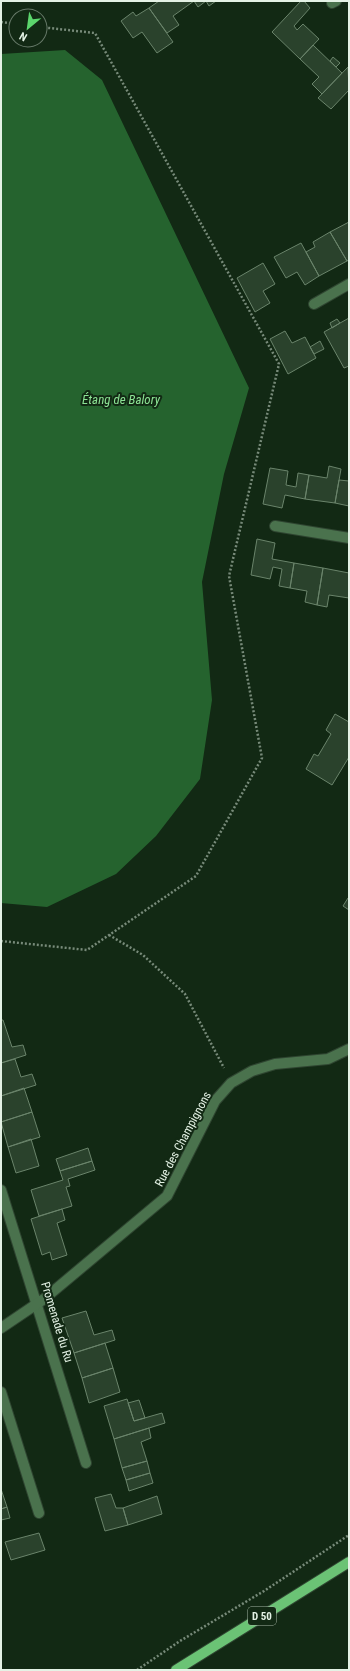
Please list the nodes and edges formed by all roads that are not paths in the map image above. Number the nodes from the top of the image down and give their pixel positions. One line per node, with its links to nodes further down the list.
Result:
1 (349, 284): 2 (street)
2 (314, 304)
3 (276, 526): 4 (street)
4 (349, 538)
5 (349, 1048): 7 (street, Rue des Champignons)
6 (1, 1190): 7 (street, Promenade du Ru)
7 (38, 1303): 8 (street, Rue des Champignons); 10 (street, Promenade du Ru)
8 (1, 1328)
9 (1, 1392): 11 (street)
10 (86, 1463)
11 (39, 1513)
12 (349, 1562): 13 (main road, D 50)
13 (176, 1670)

